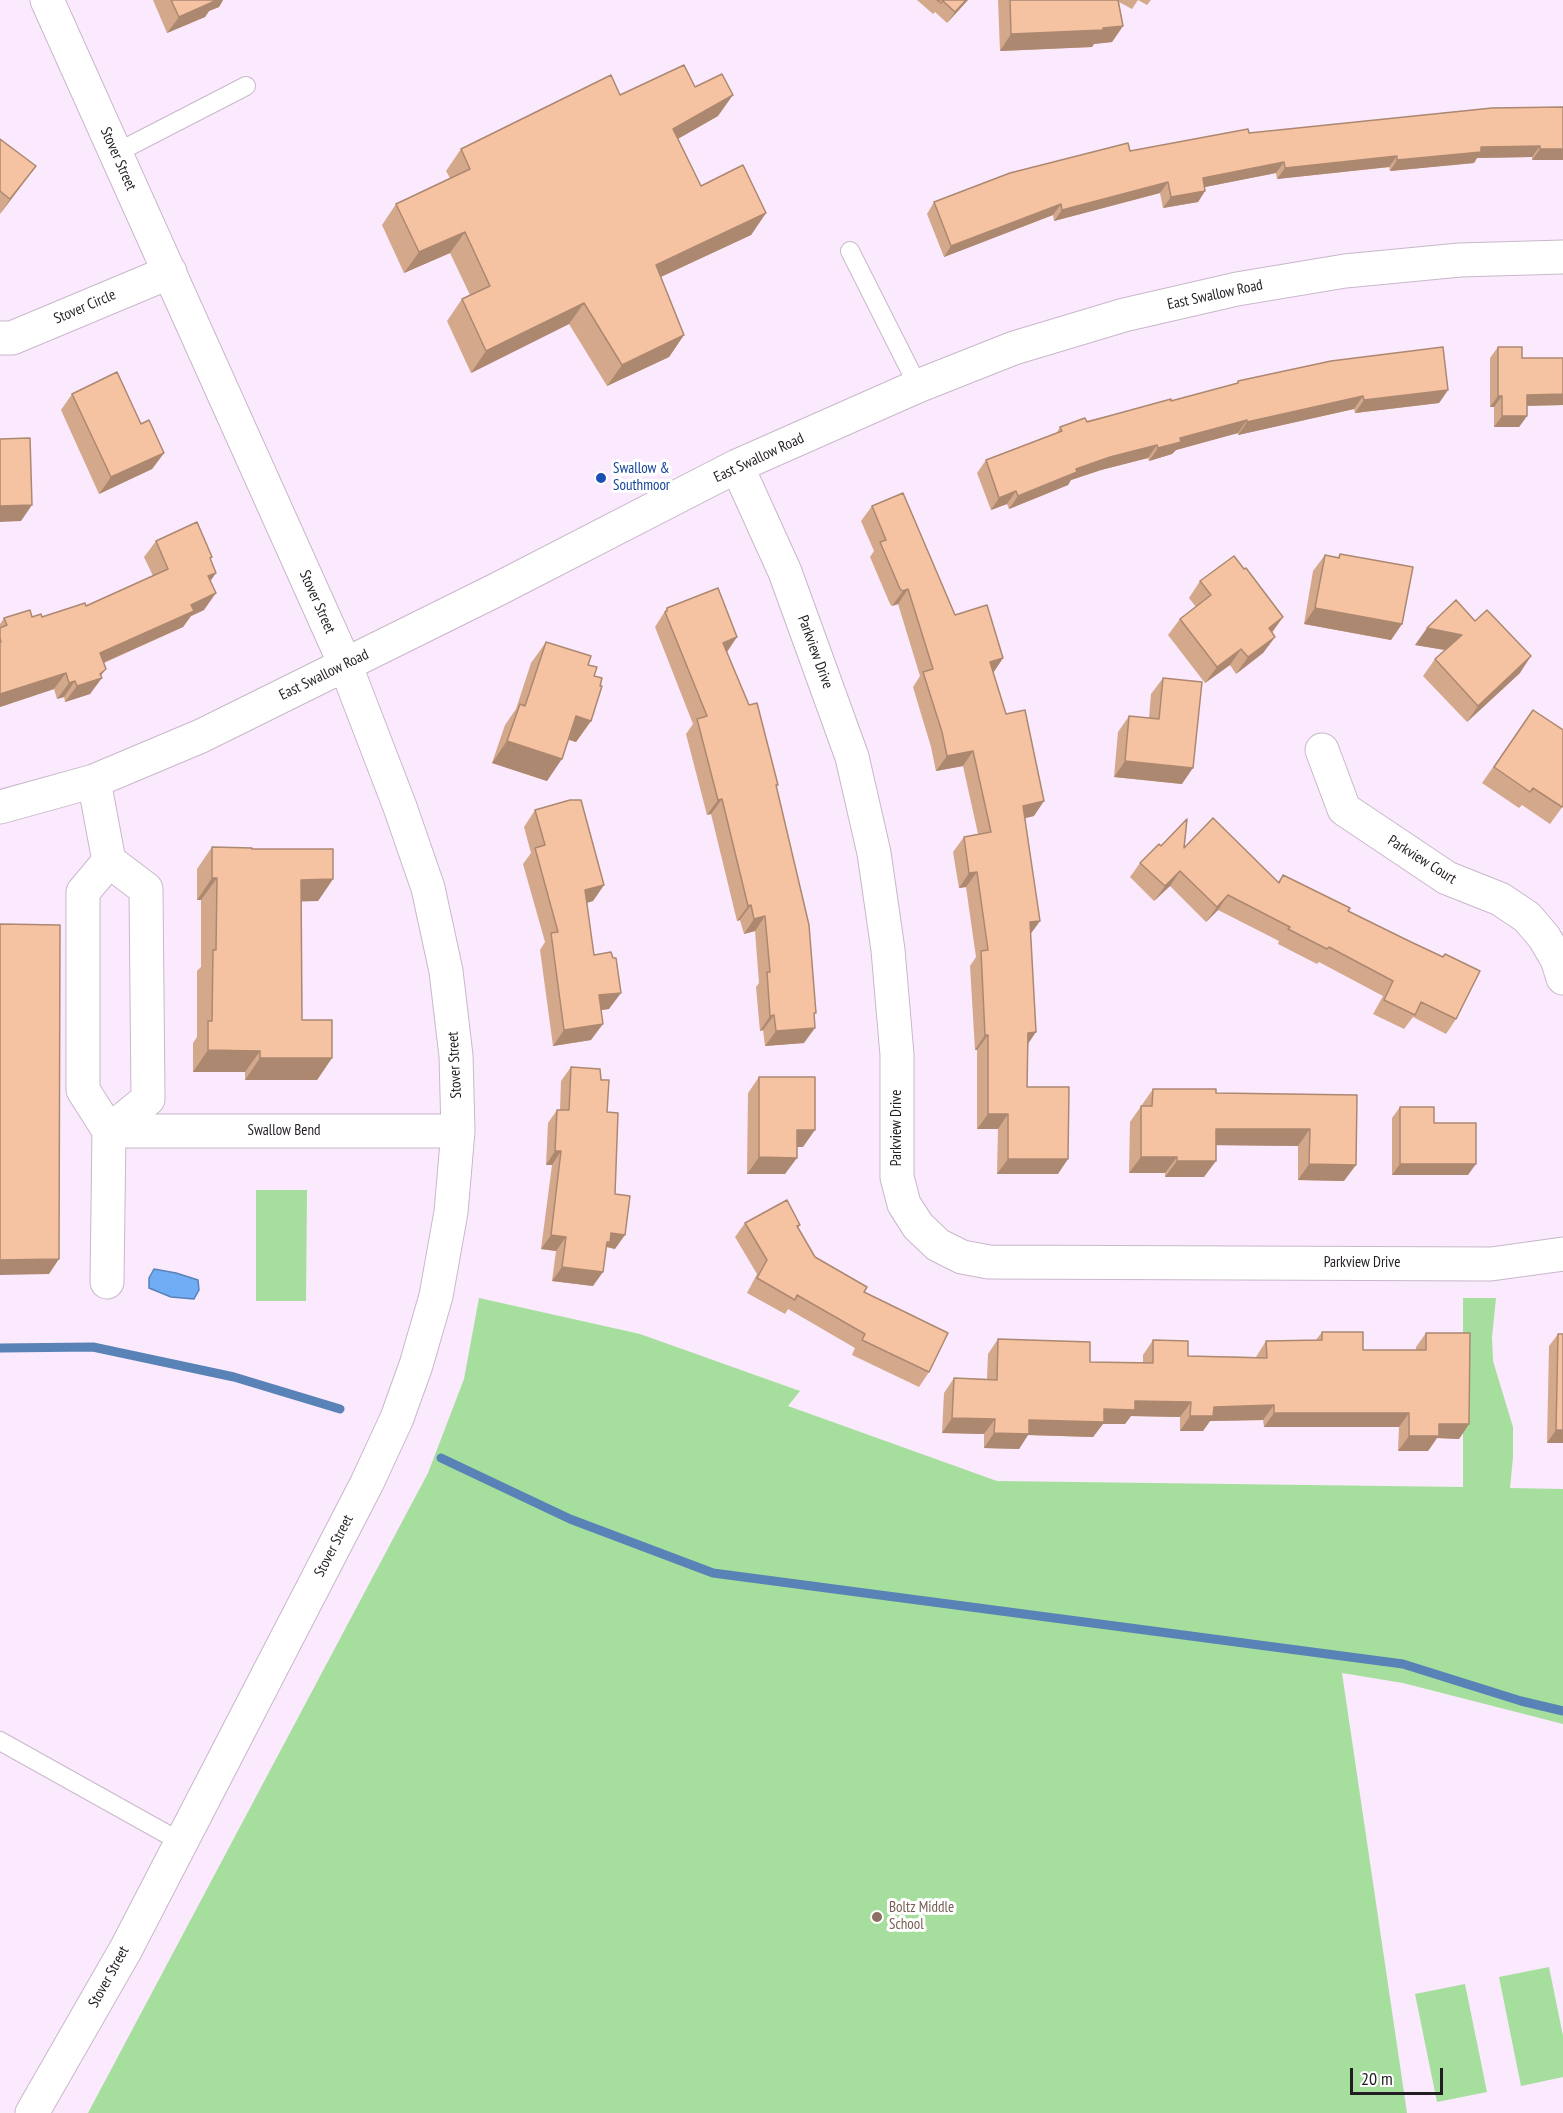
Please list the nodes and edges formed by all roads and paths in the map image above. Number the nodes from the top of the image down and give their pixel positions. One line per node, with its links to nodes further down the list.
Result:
1 (47, 0): 3 (street, Stover Street)
2 (246, 86): 3 (lane)
3 (116, 153): 6 (street, Stover Street)
4 (850, 251): 8 (lane)
5 (1563, 257): 8 (street, East Swallow Road)
6 (170, 272): 7 (street, Stover Circle); 10 (street, Stover Street)
7 (0, 338)
8 (918, 386): 9 (street, East Swallow Road)
9 (737, 466): 10 (street, East Swallow Road); 18 (street, Parkview Drive)
10 (345, 664): 12 (street, East Swallow Road); 17 (street, Stover Street)
11 (1322, 750): 15 (street, Parkview Court)
12 (94, 781): 13 (street, East Swallow Road); 14 (street)
13 (0, 807)
14 (109, 861): 16 (street); 16 (street)
15 (1563, 978)
16 (109, 1131): 17 (street, Swallow Bend); 19 (street)
17 (458, 1131): 21 (street, Stover Street)
18 (1563, 1254)
19 (107, 1282)
20 (0, 1741): 21 (lane)
21 (181, 1842): 22 (street, Stover Street)
22 (32, 2113)

